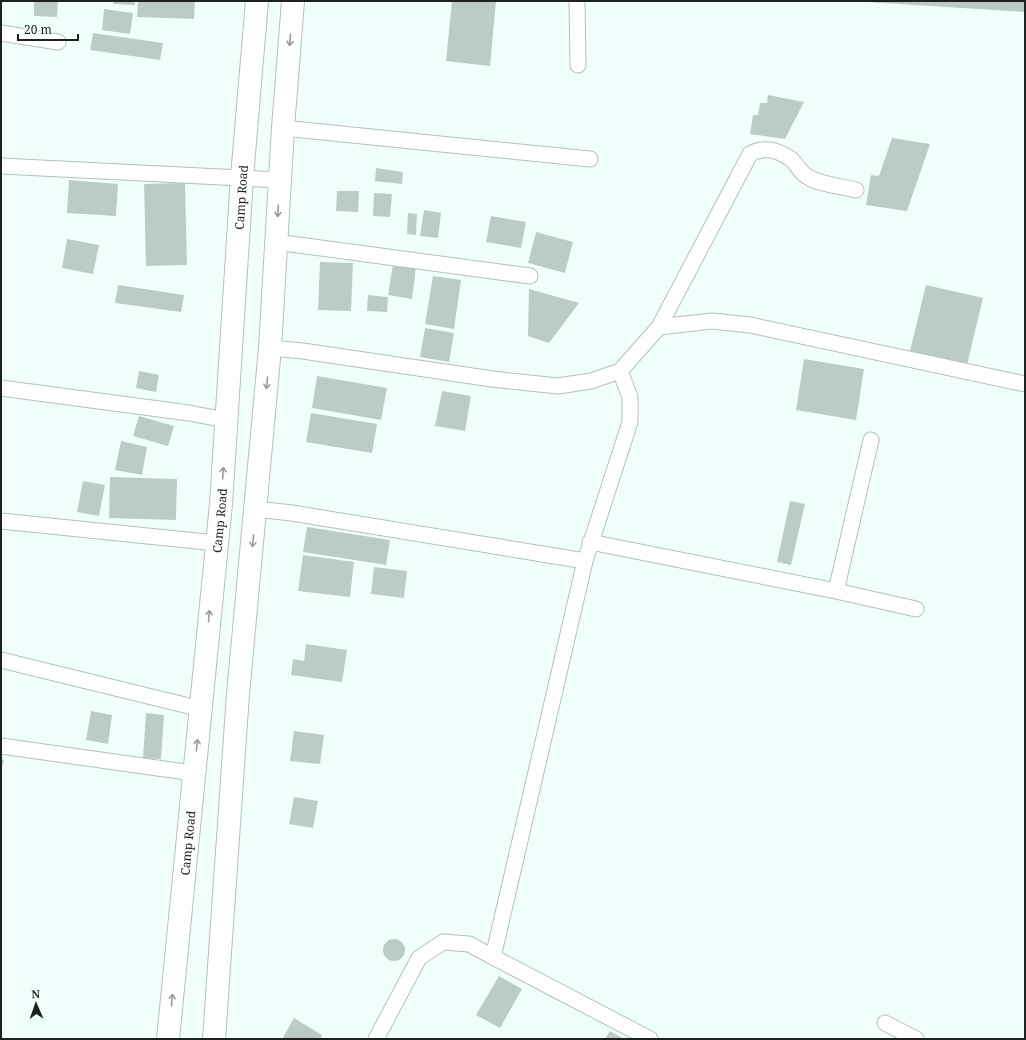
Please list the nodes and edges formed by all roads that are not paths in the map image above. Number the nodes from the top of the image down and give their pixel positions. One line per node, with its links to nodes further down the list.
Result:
1 (257, 1): 10 (main road, Camp Road)
2 (293, 1): 7 (main road, one-way to 7)
3 (577, 1): 6 (street)
4 (1, 33): 5 (street)
5 (58, 42)
6 (578, 65)
7 (283, 128): 8 (street); 11 (main road)
8 (590, 159)
9 (1, 166): 10 (street)
10 (242, 177): 11 (street); 20 (main road, Camp Road)
11 (280, 180): 13 (main road, one-way to 13)
12 (856, 190): 15 (street)
13 (276, 242): 14 (street); 16 (main road)
14 (530, 276)
15 (659, 327): 17 (street); 18 (street)
16 (270, 348): 17 (street); 22 (main road, one-way to 22)
17 (620, 371): 24 (street)
18 (1025, 384)
19 (1, 388): 20 (street)
20 (226, 420): 25 (main road, Camp Road, one-way to 20)
21 (871, 440): 27 (street)
22 (256, 509): 26 (street); 37 (main road, one-way to 37)
23 (1, 521): 25 (street)
24 (590, 542): 26 (street); 27 (street)
25 (216, 543): 30 (main road, Camp Road, one-way to 25)
26 (585, 561): 33 (street)
27 (836, 591): 28 (street)
28 (916, 609)
29 (1, 660): 30 (street)
30 (201, 709): 32 (main road, Camp Road, one-way to 30)
31 (1, 746): 32 (street)
32 (193, 773): 36 (main road, Camp Road, one-way to 32)
33 (493, 957): 35 (street); 38 (street)
34 (885, 1023): 39 (street)
35 (378, 1038)
36 (168, 1039)
37 (214, 1039)
38 (650, 1039)
39 (916, 1039)

